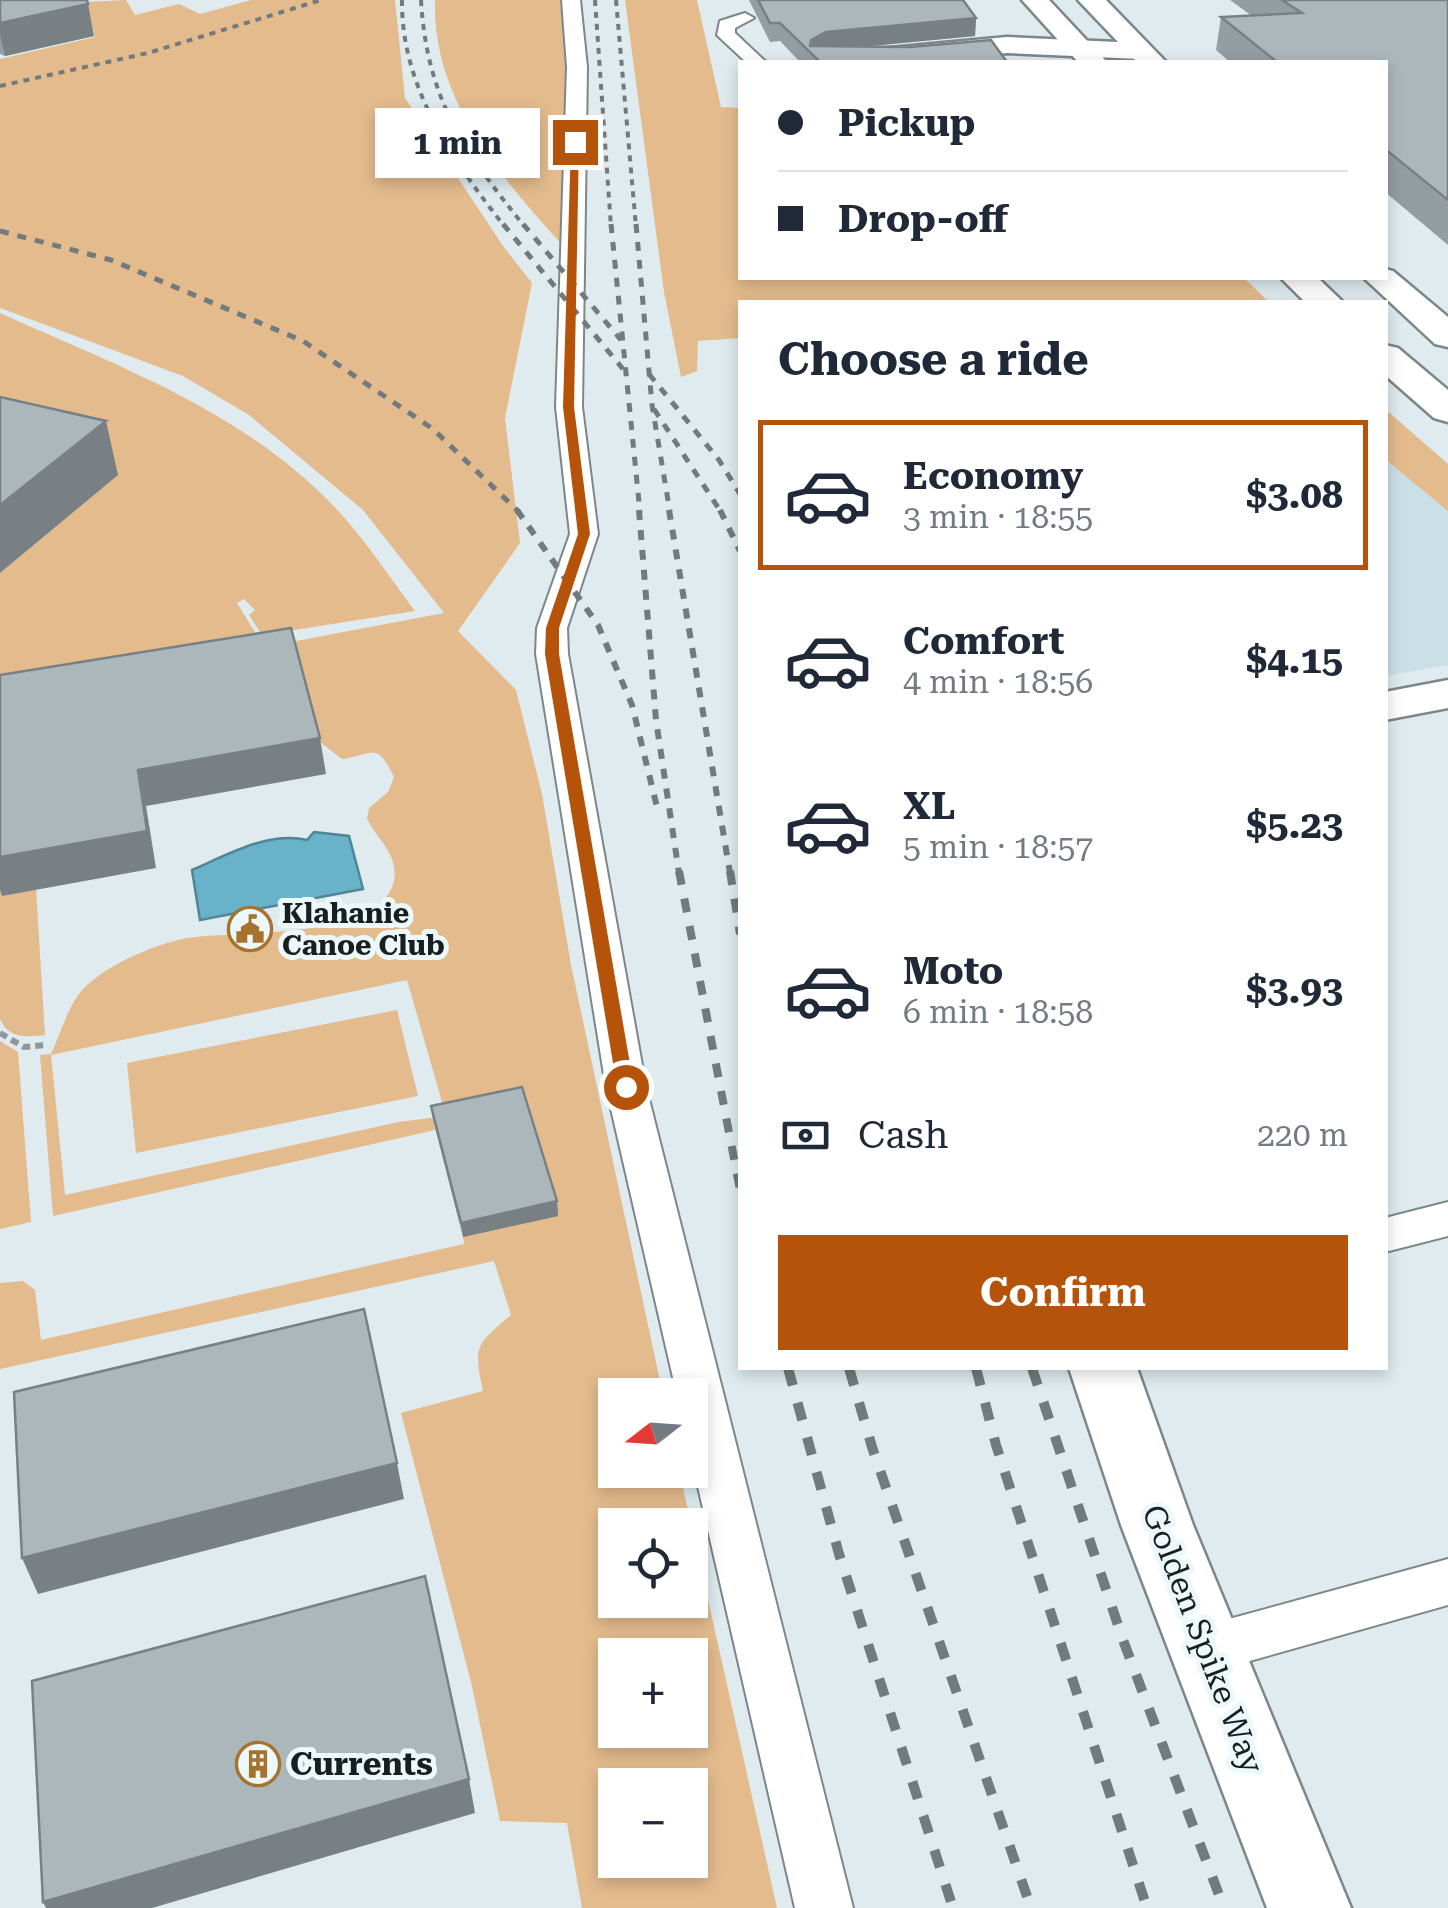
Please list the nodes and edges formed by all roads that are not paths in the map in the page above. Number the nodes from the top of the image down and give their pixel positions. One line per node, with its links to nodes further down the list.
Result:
1 (571, 0): 23 (lane)
2 (1034, 0): 5 (street)
3 (1091, 0): 6 (street)
4 (744, 18): 8 (lane)
5 (1086, 55): 6 (street); 7 (street)
6 (1146, 57)
7 (914, 58): 9 (street)
8 (755, 60)
9 (870, 60)
10 (1300, 280): 12 (street)
11 (1383, 280): 13 (street)
12 (1323, 300)
13 (1448, 336)
14 (1388, 359): 15 (street)
15 (1448, 410)
16 (1448, 694): 17 (street)
17 (1388, 705)
18 (1448, 1218): 19 (lane)
19 (1388, 1234)
20 (1104, 1370): 22 (street, Golden Spike Way)
21 (1448, 1582): 22 (lane)
22 (1207, 1649): 24 (street, Golden Spike Way)
23 (824, 1908)
24 (1309, 1908)

